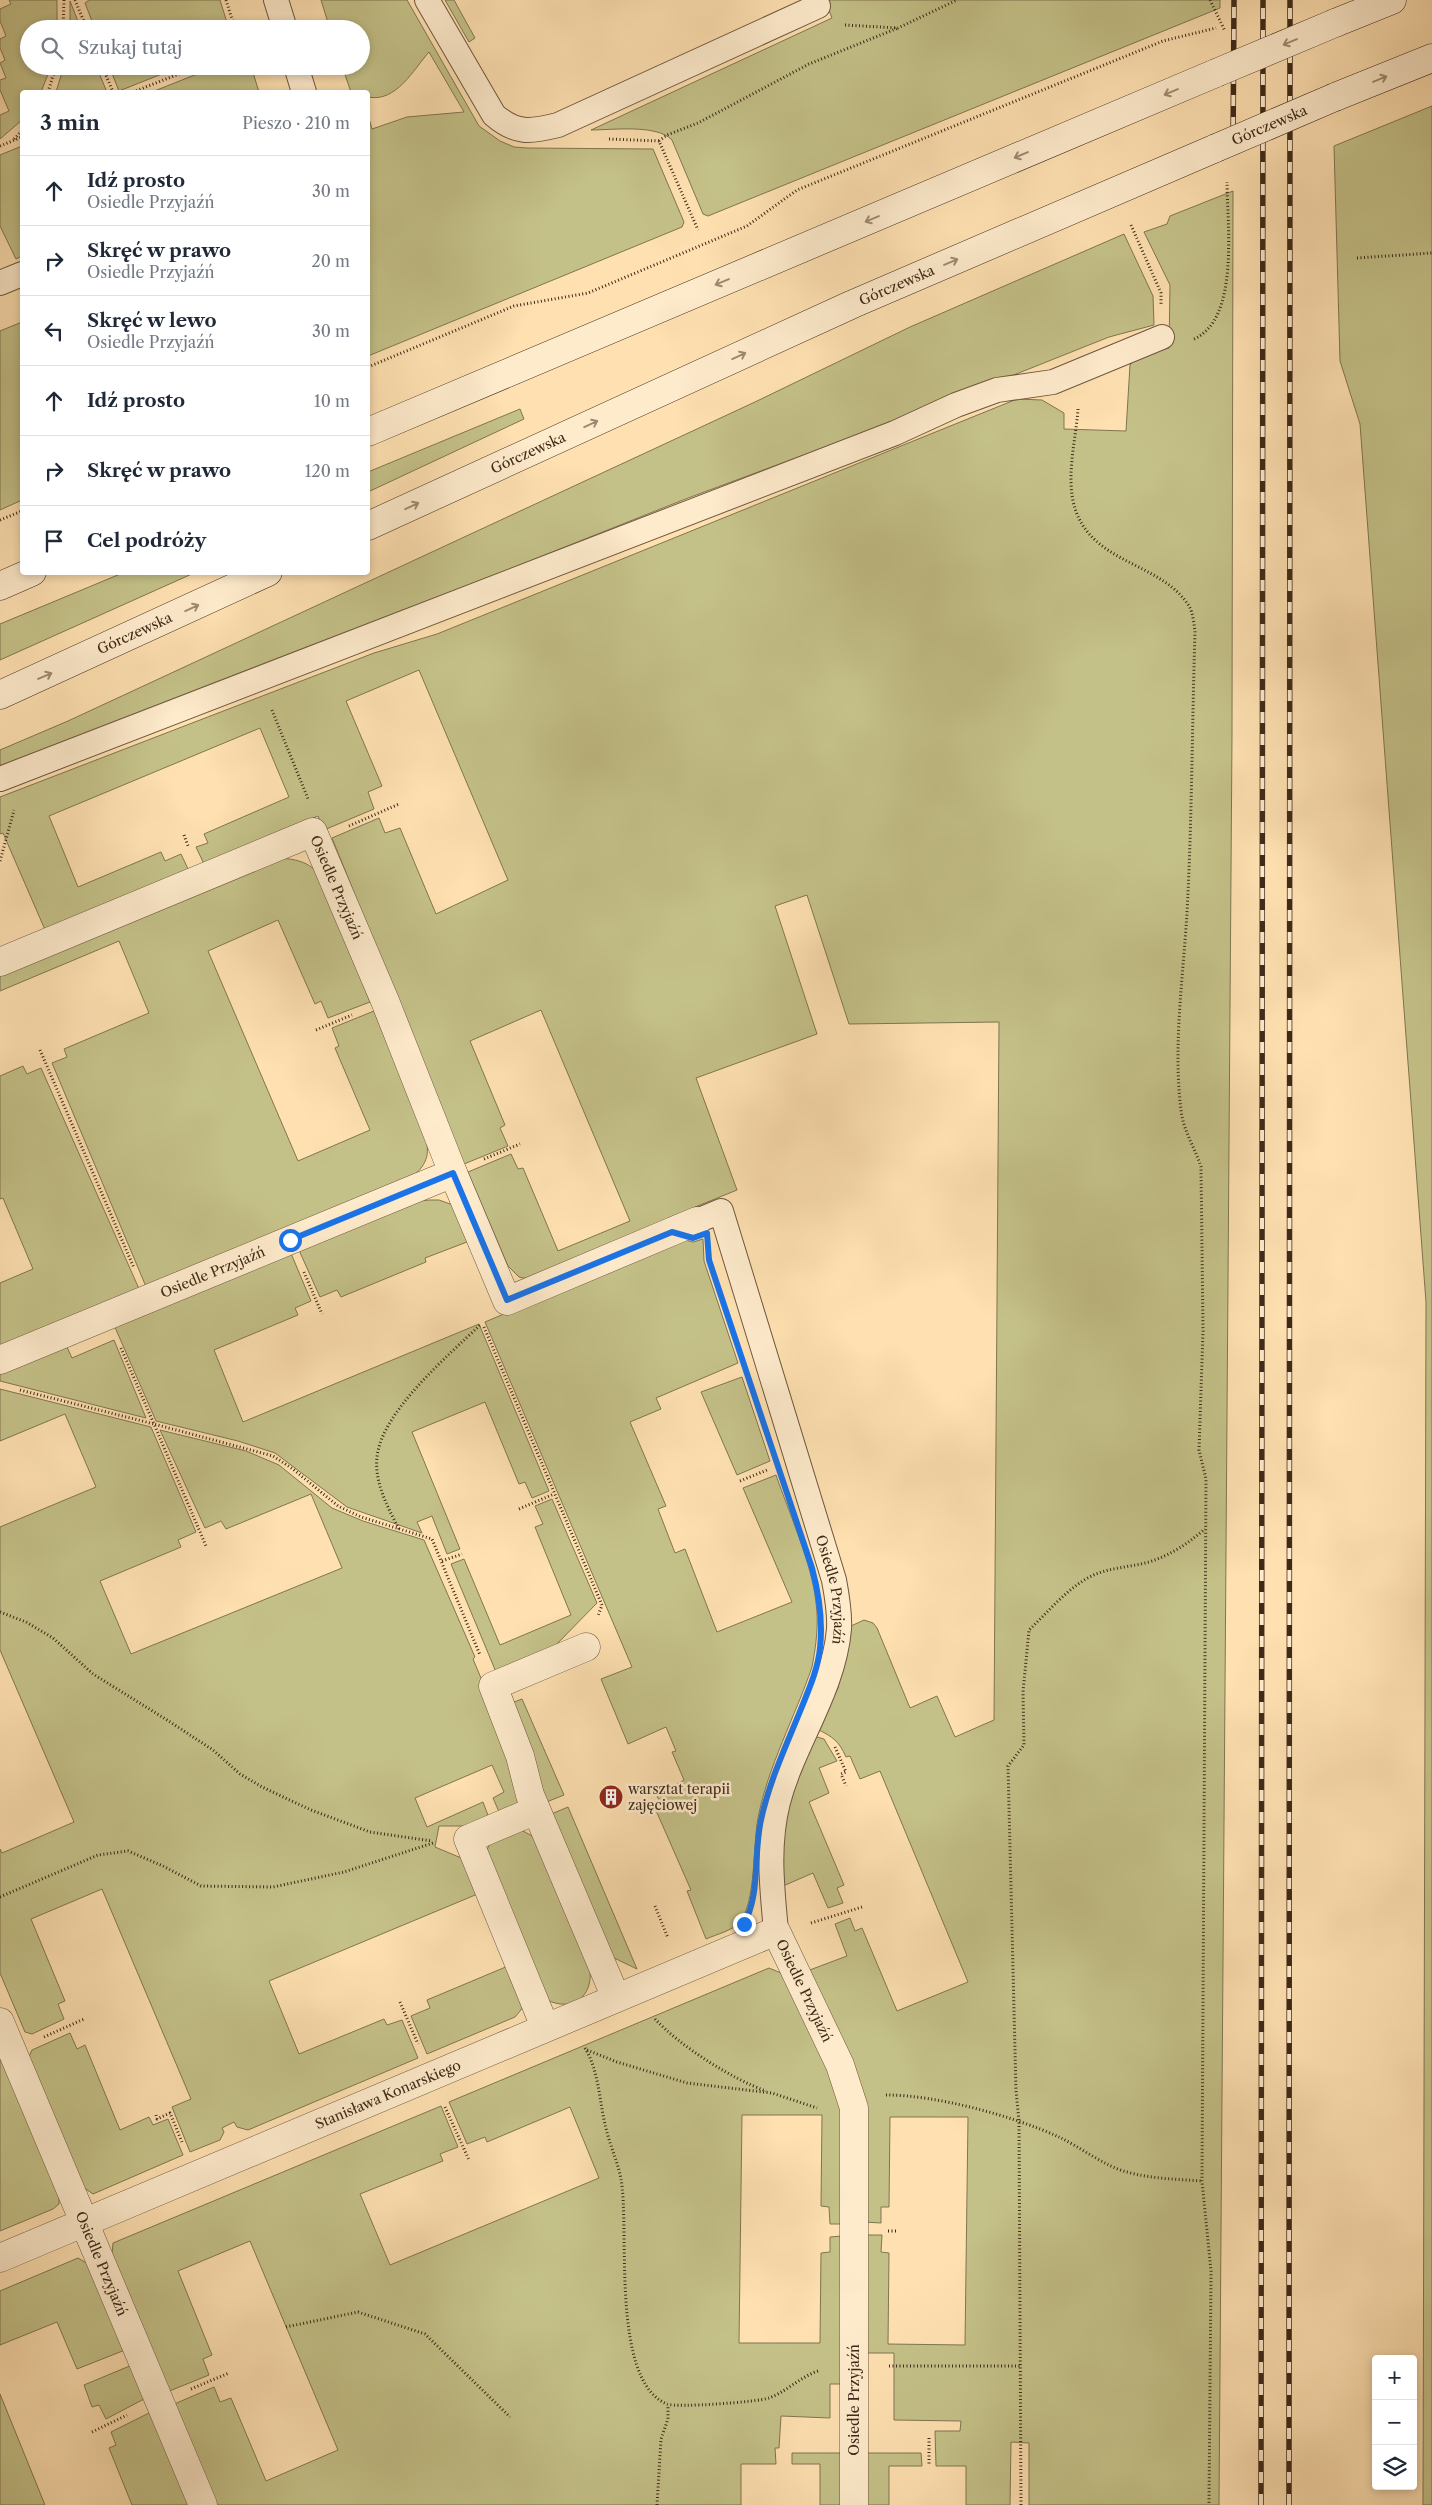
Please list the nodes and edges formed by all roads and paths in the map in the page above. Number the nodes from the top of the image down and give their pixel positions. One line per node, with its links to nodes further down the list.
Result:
1 (64, 0): 11 (path)
2 (77, 0): 12 (path)
3 (226, 0): 13 (path)
4 (276, 0): 14 (lane)
5 (427, 0): 10 (lane)
6 (958, 0): 15 (path)
7 (1210, 0): 9 (path)
8 (1392, 0): 43 (street, one-way to 43, bridge)
9 (1212, 4)
10 (818, 6): 15 (path)
11 (63, 20)
12 (84, 20)
13 (232, 20)
14 (282, 20)
15 (898, 28): 30 (path)
16 (1216, 28): 41 (path)
17 (1432, 58): 46 (street, Górczewska, one-way to 17, bridge)
18 (53, 75): 22 (path)
19 (106, 75): 23 (path)
20 (176, 75): 24 (path)
21 (299, 75): 25 (lane)
22 (49, 90)
23 (112, 90)
24 (138, 90)
25 (303, 90)
26 (20, 133): 29 (path)
27 (20, 138): 29 (path)
28 (607, 139): 30 (path)
29 (12, 141): 31 (path)
30 (658, 141): 34 (path)
31 (0, 146)
32 (1227, 196): 40 (path)
33 (1131, 225): 39 (path)
34 (698, 230)
35 (1432, 253): 36 (path)
36 (1357, 258)
37 (20, 275): 38 (lane)
38 (0, 283)
39 (1161, 310)
40 (1162, 337): 42 (lane)
41 (370, 366)
42 (1080, 371): 50 (lane); 72 (path)
43 (370, 431)
44 (20, 512): 45 (path)
45 (0, 520)
46 (370, 525)
47 (25, 575): 49 (street)
48 (261, 575): 51 (street, Górczewska, one-way to 48)
49 (0, 586)
50 (260, 678): 52 (lane); 54 (path)
51 (0, 695)
52 (3, 777): 55 (path)
53 (399, 804): 54 (path)
54 (314, 836): 56 (street, Osiedle Przyjaźń); 58 (street, Osiedle Przyjaźń)
55 (0, 861)
56 (0, 962)
57 (40, 1050): 61 (path)
58 (453, 1173): 59 (street, Osiedle Przyjaźń); 60 (street, Osiedle Przyjaźń)
59 (697, 1221): 85 (lane, Osiedle Przyjaźń)
60 (290, 1240): 61 (street, Osiedle Przyjaźń); 62 (path)
61 (147, 1299): 63 (street, Osiedle Przyjaźń)
62 (322, 1314)
63 (106, 1316): 64 (street, Osiedle Przyjaźń); 66 (path)
64 (0, 1360)
65 (19, 1390): 66 (path)
66 (154, 1424): 71 (path); 73 (path)
67 (771, 1468): 68 (path)
68 (740, 1481)
69 (554, 1494): 70 (path); 71 (path); 77 (path)
70 (519, 1509)
71 (399, 1529): 75 (path)
72 (1206, 1529): 100 (path); 103 (path)
73 (206, 1546)
74 (462, 1554): 75 (path)
75 (442, 1561): 78 (path)
76 (0, 1612): 82 (path)
77 (586, 1647): 78 (street)
78 (493, 1686): 81 (street)
79 (831, 1740): 80 (path)
80 (846, 1786)
81 (536, 1810): 87 (street); 91 (street)
82 (0, 1897)
83 (655, 1906): 86 (path)
84 (862, 1906): 85 (path)
85 (776, 1931): 87 (street, Stanisława Konarskiego); 96 (street, Osiedle Przyjaźń)
86 (668, 1939)
87 (616, 1998): 91 (street, Stanisława Konarskiego)
88 (400, 2002): 94 (path)
89 (650, 2012): 95 (path)
90 (0, 2022): 104 (street, Osiedle Przyjaźń)
91 (545, 2027): 104 (street, Stanisława Konarskiego)
92 (581, 2042): 93 (path)
93 (586, 2049): 95 (path); 109 (path)
94 (421, 2053)
95 (772, 2093): 98 (path)
96 (851, 2094): 100 (path); 107 (street, Osiedle Przyjaźń)
97 (442, 2100): 102 (path)
98 (820, 2110)
99 (156, 2115): 101 (path)
100 (1019, 2122): 103 (path); 108 (path)
101 (185, 2150)
102 (469, 2160)
103 (1202, 2181): 117 (path)
104 (84, 2222): 105 (street, Stanisława Konarskiego); 113 (street, Osiedle Przyjaźń)
105 (0, 2258)
106 (286, 2327): 110 (path)
107 (854, 2366): 108 (path); 109 (path); 115 (street, Osiedle Przyjaźń)
108 (1021, 2366): 116 (path)
109 (668, 2405): 114 (path)
110 (510, 2417)
111 (928, 2438): 112 (path)
112 (929, 2466)
113 (203, 2505)
114 (657, 2505)
115 (854, 2505)
116 (1021, 2505)
117 (1209, 2505)

